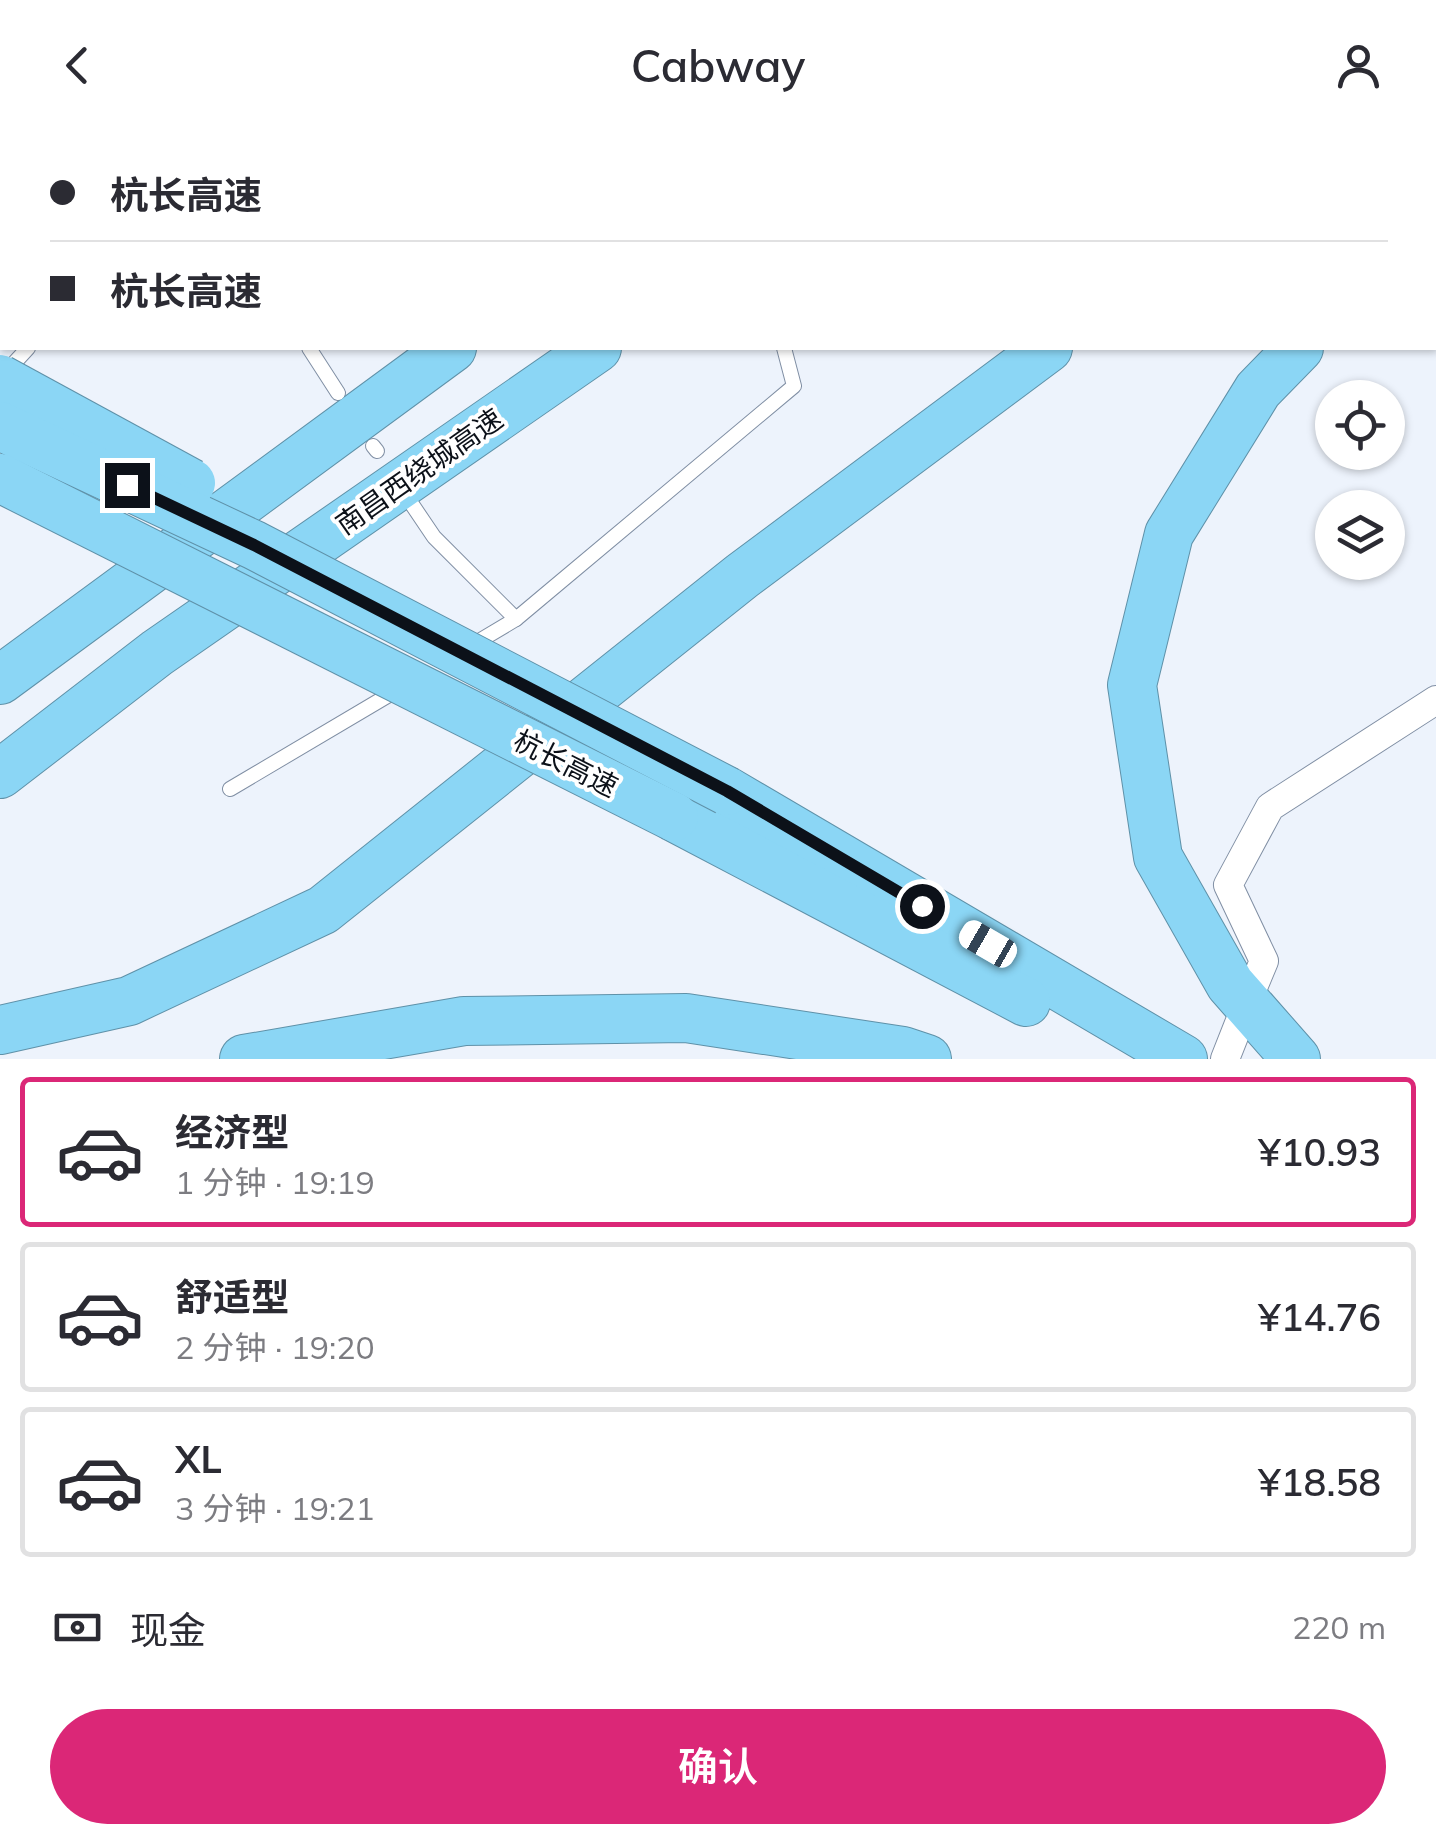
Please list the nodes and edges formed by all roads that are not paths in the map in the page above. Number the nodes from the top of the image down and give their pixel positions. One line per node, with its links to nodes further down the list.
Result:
1 (26, 350): 9 (lane)
2 (310, 350): 10 (lane)
3 (408, 350): 13 (highway)
4 (449, 350): 13 (highway)
5 (593, 350): 21 (highway, 南昌西绕城高速)
6 (785, 350): 16 (lane)
7 (1045, 350): 25 (highway)
8 (1297, 350): 31 (highway)
9 (0, 378): 15 (highway, bridge)
10 (338, 394)
11 (0, 426): 15 (highway, 杭长高速, bridge)
12 (0, 478): 28 (highway, 杭长高速, bridge)
13 (277, 480): 19 (highway)
14 (409, 500): 16 (lane)
15 (254, 545): 29 (highway, 杭长高速, bridge)
16 (516, 619): 17 (lane)
17 (448, 659)
18 (432, 669): 22 (lane)
19 (0, 680)
20 (1436, 700): 23 (street)
21 (0, 774)
22 (230, 789)
23 (1254, 985)
24 (1240, 1021): 30 (street)
25 (0, 1030)
26 (244, 1059): 27 (highway)
27 (927, 1059)
28 (1126, 1059)
29 (1183, 1059)
30 (1225, 1059)
31 (1296, 1059)

